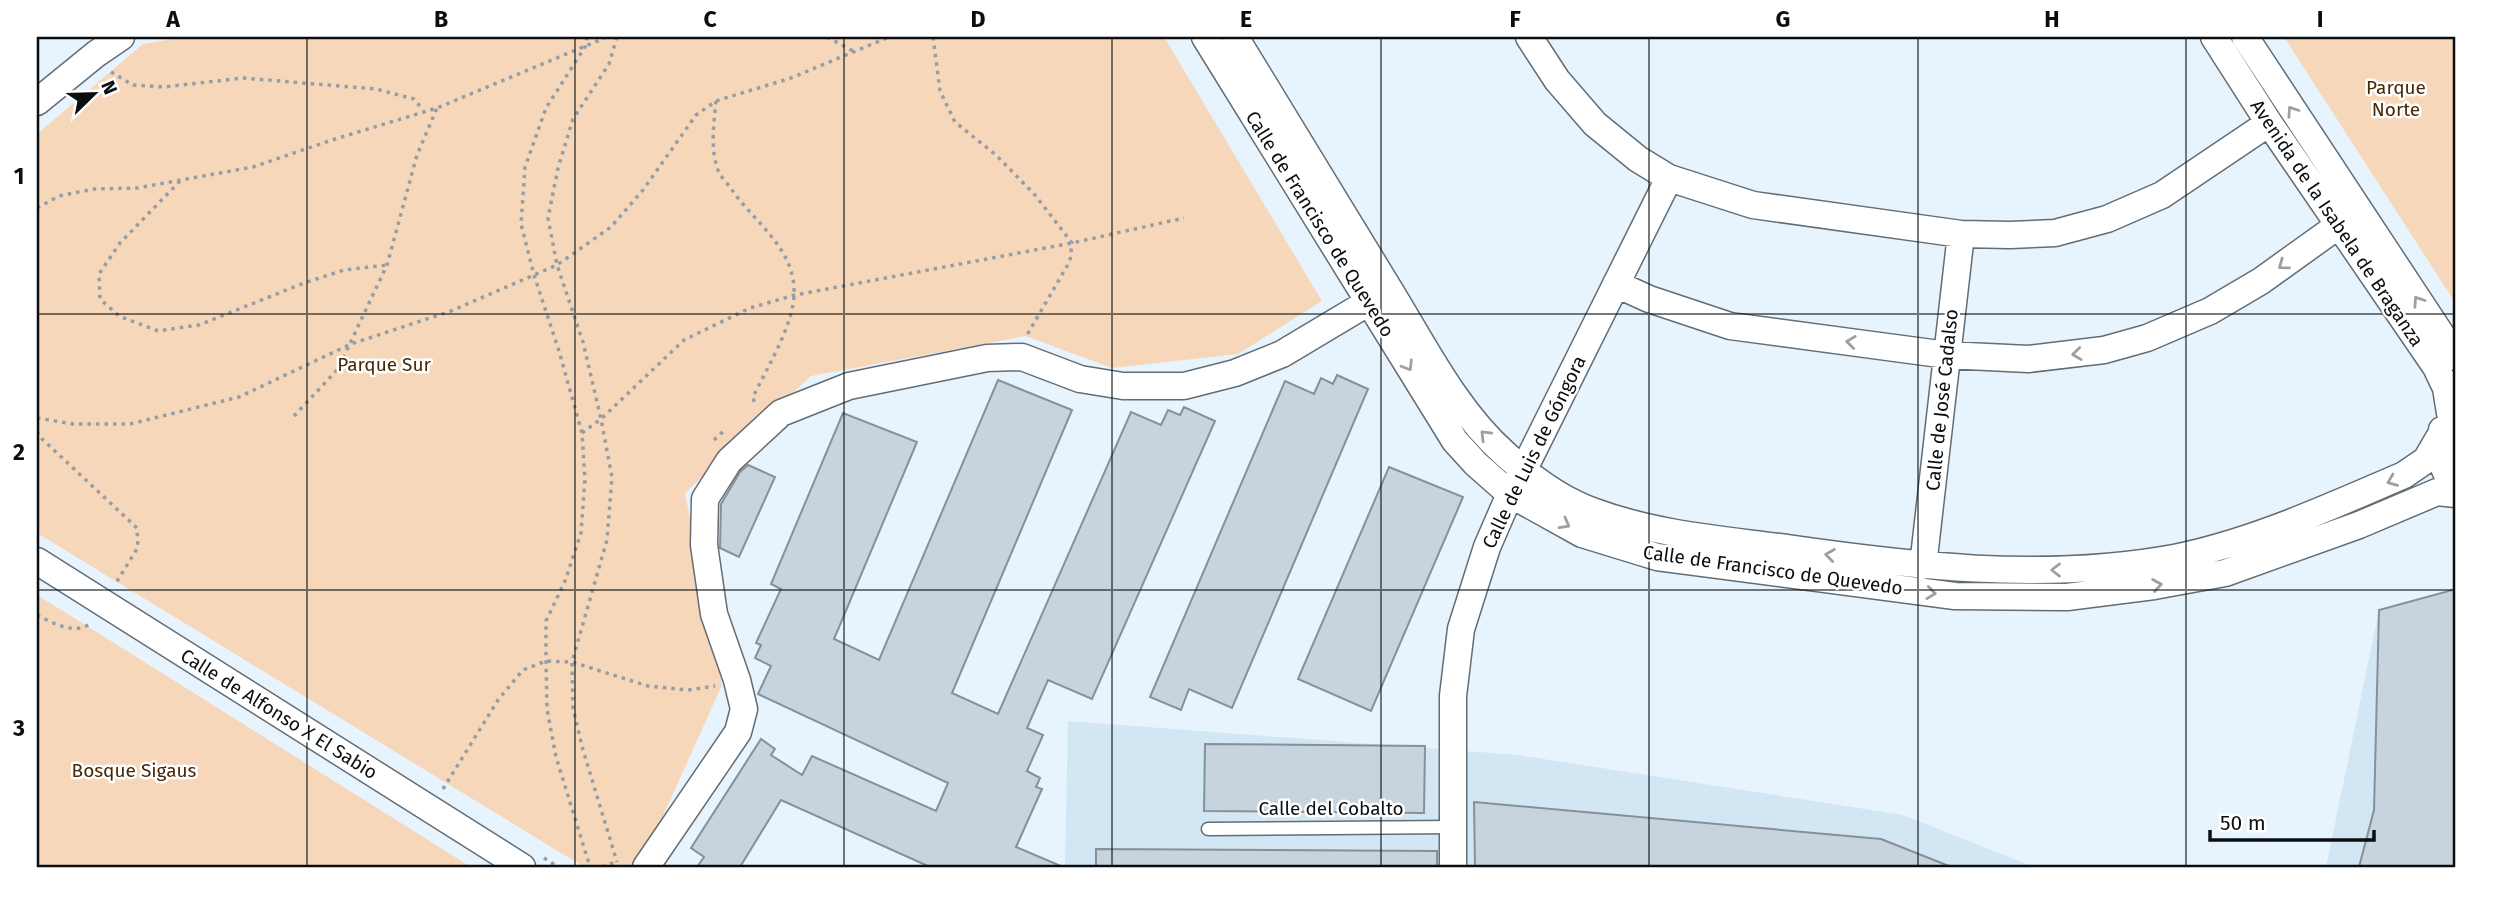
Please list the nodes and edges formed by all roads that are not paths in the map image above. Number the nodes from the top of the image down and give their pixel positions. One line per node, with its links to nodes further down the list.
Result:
1 (121, 37): 7 (street)
2 (1205, 37): 13 (street, Calle de Francisco de Quevedo)
3 (1235, 37): 17 (street, Calle de Francisco de Quevedo, one-way to 3)
4 (1529, 37): 9 (street)
5 (2214, 37): 8 (street, Avenida de la Isabela de Braganza)
6 (2245, 37): 15 (street, Avenida de la Isabela de Braganza, one-way to 6)
7 (41, 89)
8 (2269, 123): 10 (street, Avenida de la Isabela de Braganza); 11 (street)
9 (1669, 178): 11 (street); 12 (street, Calle de Luis de Góngora)
10 (2339, 225): 14 (street, one-way to 14); 16 (street, Avenida de la Isabela de Braganza)
11 (1961, 234): 14 (street, Calle de José Cadalso)
12 (1616, 284): 14 (street, one-way to 12); 17 (street, Calle de Luis de Góngora)
13 (1369, 302): 19 (street, Calle de Francisco de Quevedo, one-way to 19); 25 (street)
14 (1947, 355): 22 (street, Calle de José Cadalso)
15 (2456, 357)
16 (2449, 417): 18 (street, Avenida de la Isabela de Braganza); 22 (street, Calle de Francisco de Quevedo, one-way to 22)
17 (1524, 470): 19 (street, Calle de Luis de Góngora); 22 (street, Calle de Francisco de Quevedo, one-way to 17)
18 (2456, 487)
19 (1510, 494): 20 (street, Calle de Francisco de Quevedo, one-way to 20); 23 (street, Calle de Luis de Góngora)
20 (2456, 495)
21 (37, 561): 26 (street, Calle de Alfonso X El Sabio)
22 (1923, 565)
23 (1454, 827): 24 (lane, Calle del Cobalto); 27 (street, Calle de Luis de Góngora)
24 (1208, 829)
25 (637, 862)
26 (522, 867)
27 (1453, 867)

